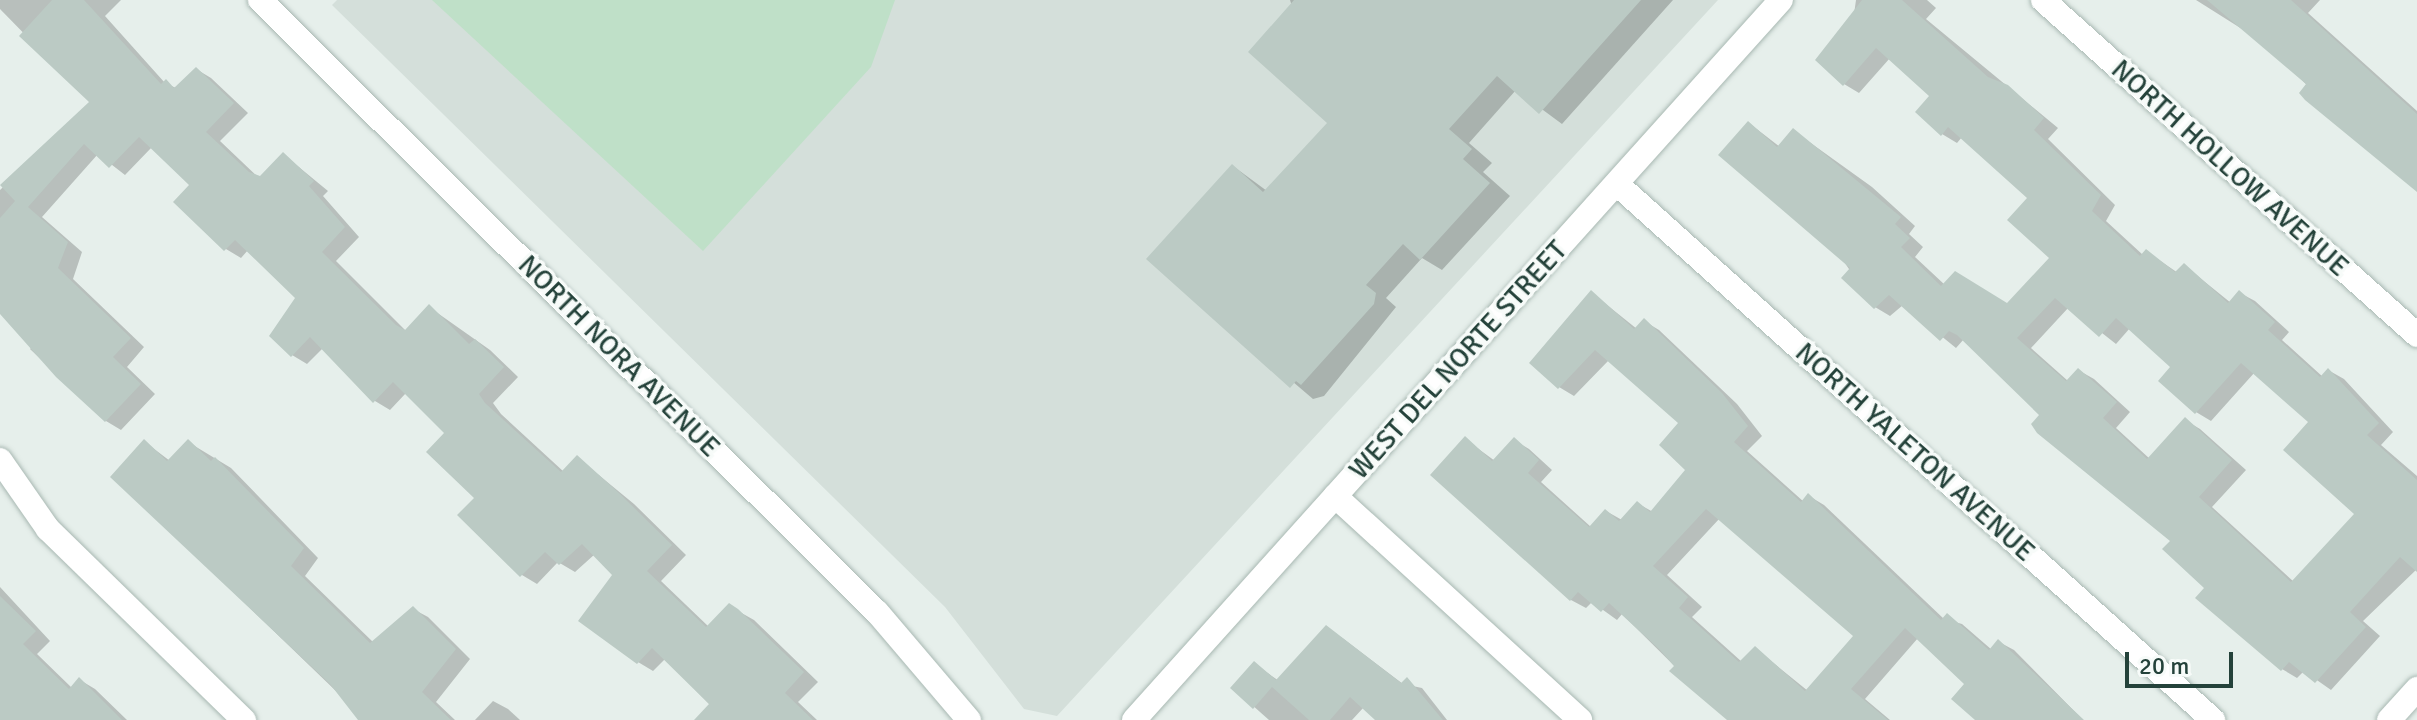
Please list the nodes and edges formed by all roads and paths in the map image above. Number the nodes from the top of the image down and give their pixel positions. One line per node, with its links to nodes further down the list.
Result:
1 (260, 0): 10 (street, NORTH NORA AVENUE)
2 (1781, 0): 4 (street, WEST DEL NORTE STREET)
3 (2043, 0): 5 (street, NORTH HOLLOW AVENUE)
4 (1617, 184): 7 (street, WEST DEL NORTE STREET); 13 (street, NORTH YALETON AVENUE)
5 (2417, 335)
6 (0, 460): 9 (street)
7 (1335, 496): 11 (street, WEST DEL NORTE STREET); 12 (street)
8 (2417, 689): 14 (street)
9 (244, 720)
10 (969, 720)
11 (1134, 720)
12 (1580, 720)
13 (2213, 720)
14 (2389, 720)

